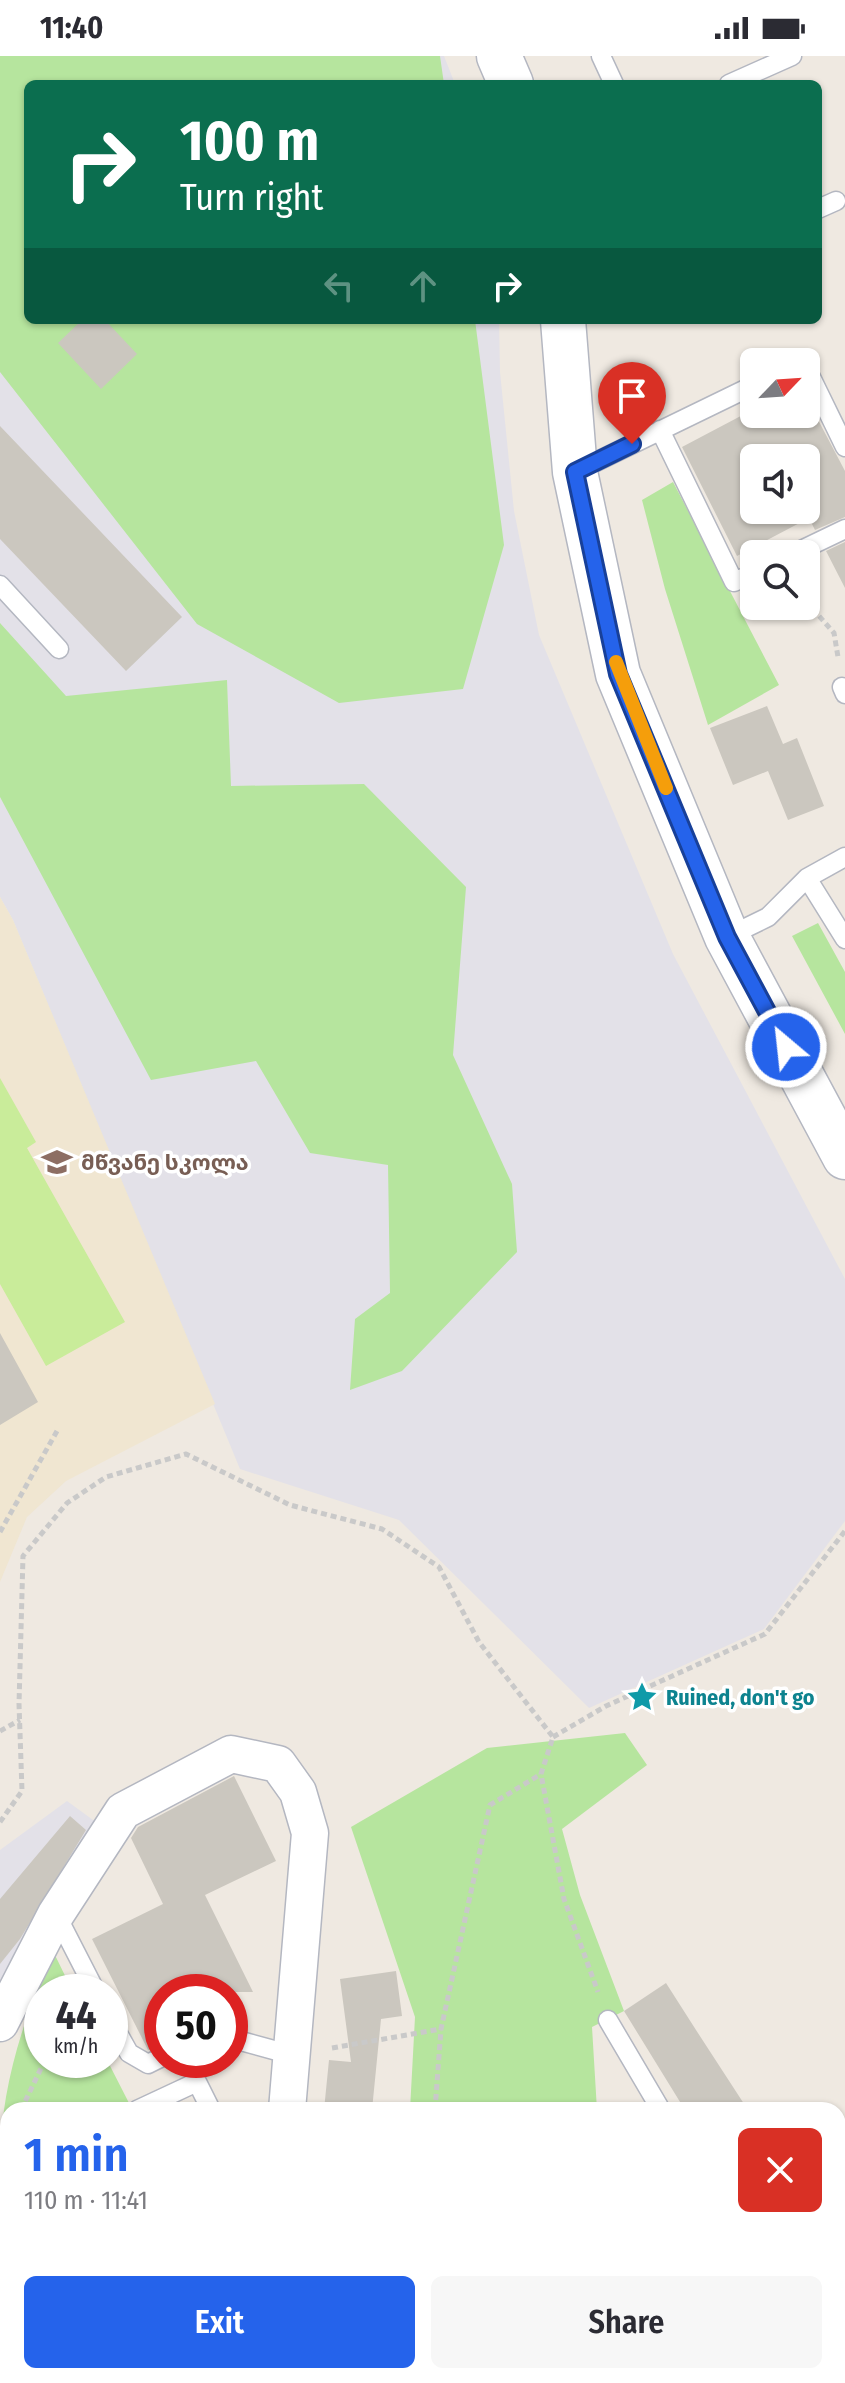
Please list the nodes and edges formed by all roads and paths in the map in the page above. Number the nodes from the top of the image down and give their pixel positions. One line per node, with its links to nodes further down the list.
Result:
1 (499, 56): 4 (main road)
2 (601, 56): 5 (lane)
3 (792, 56): 6 (lane)
4 (509, 80)
5 (612, 80)
6 (738, 80)
7 (836, 201): 8 (lane)
8 (822, 207)
9 (567, 324): 14 (main road)
10 (740, 392): 12 (lane)
11 (820, 398): 13 (lane)
12 (660, 430): 14 (lane); 17 (lane)
13 (845, 447)
14 (575, 472): 24 (main road)
15 (845, 529): 16 (lane)
16 (820, 541)
17 (740, 579)
18 (0, 585): 20 (lane)
19 (820, 617): 21 (path)
20 (59, 649)
21 (844, 691)
22 (845, 857): 23 (lane)
23 (807, 878): 24 (lane); 25 (lane)
24 (727, 937): 26 (main road)
25 (845, 939)
26 (845, 1157)
27 (57, 1431): 29 (path)
28 (845, 1531): 32 (path)
29 (0, 1532)
30 (21, 1720): 31 (path); 32 (path); 34 (path)
31 (0, 1731)
32 (553, 1737): 33 (path)
33 (541, 1774): 37 (path); 39 (path)
34 (0, 1822)
35 (56, 1914): 36 (lane); 38 (street); 42 (street)
36 (87, 1974)
37 (608, 2020): 49 (lane)
38 (0, 2023)
39 (441, 2029): 41 (path); 48 (path)
40 (248, 2043): 42 (lane)
41 (337, 2047)
42 (292, 2055): 47 (street)
43 (36, 2078): 44 (path)
44 (25, 2102)
45 (154, 2102): 46 (lane)
46 (207, 2102)
47 (288, 2102)
48 (436, 2102)
49 (656, 2102)

